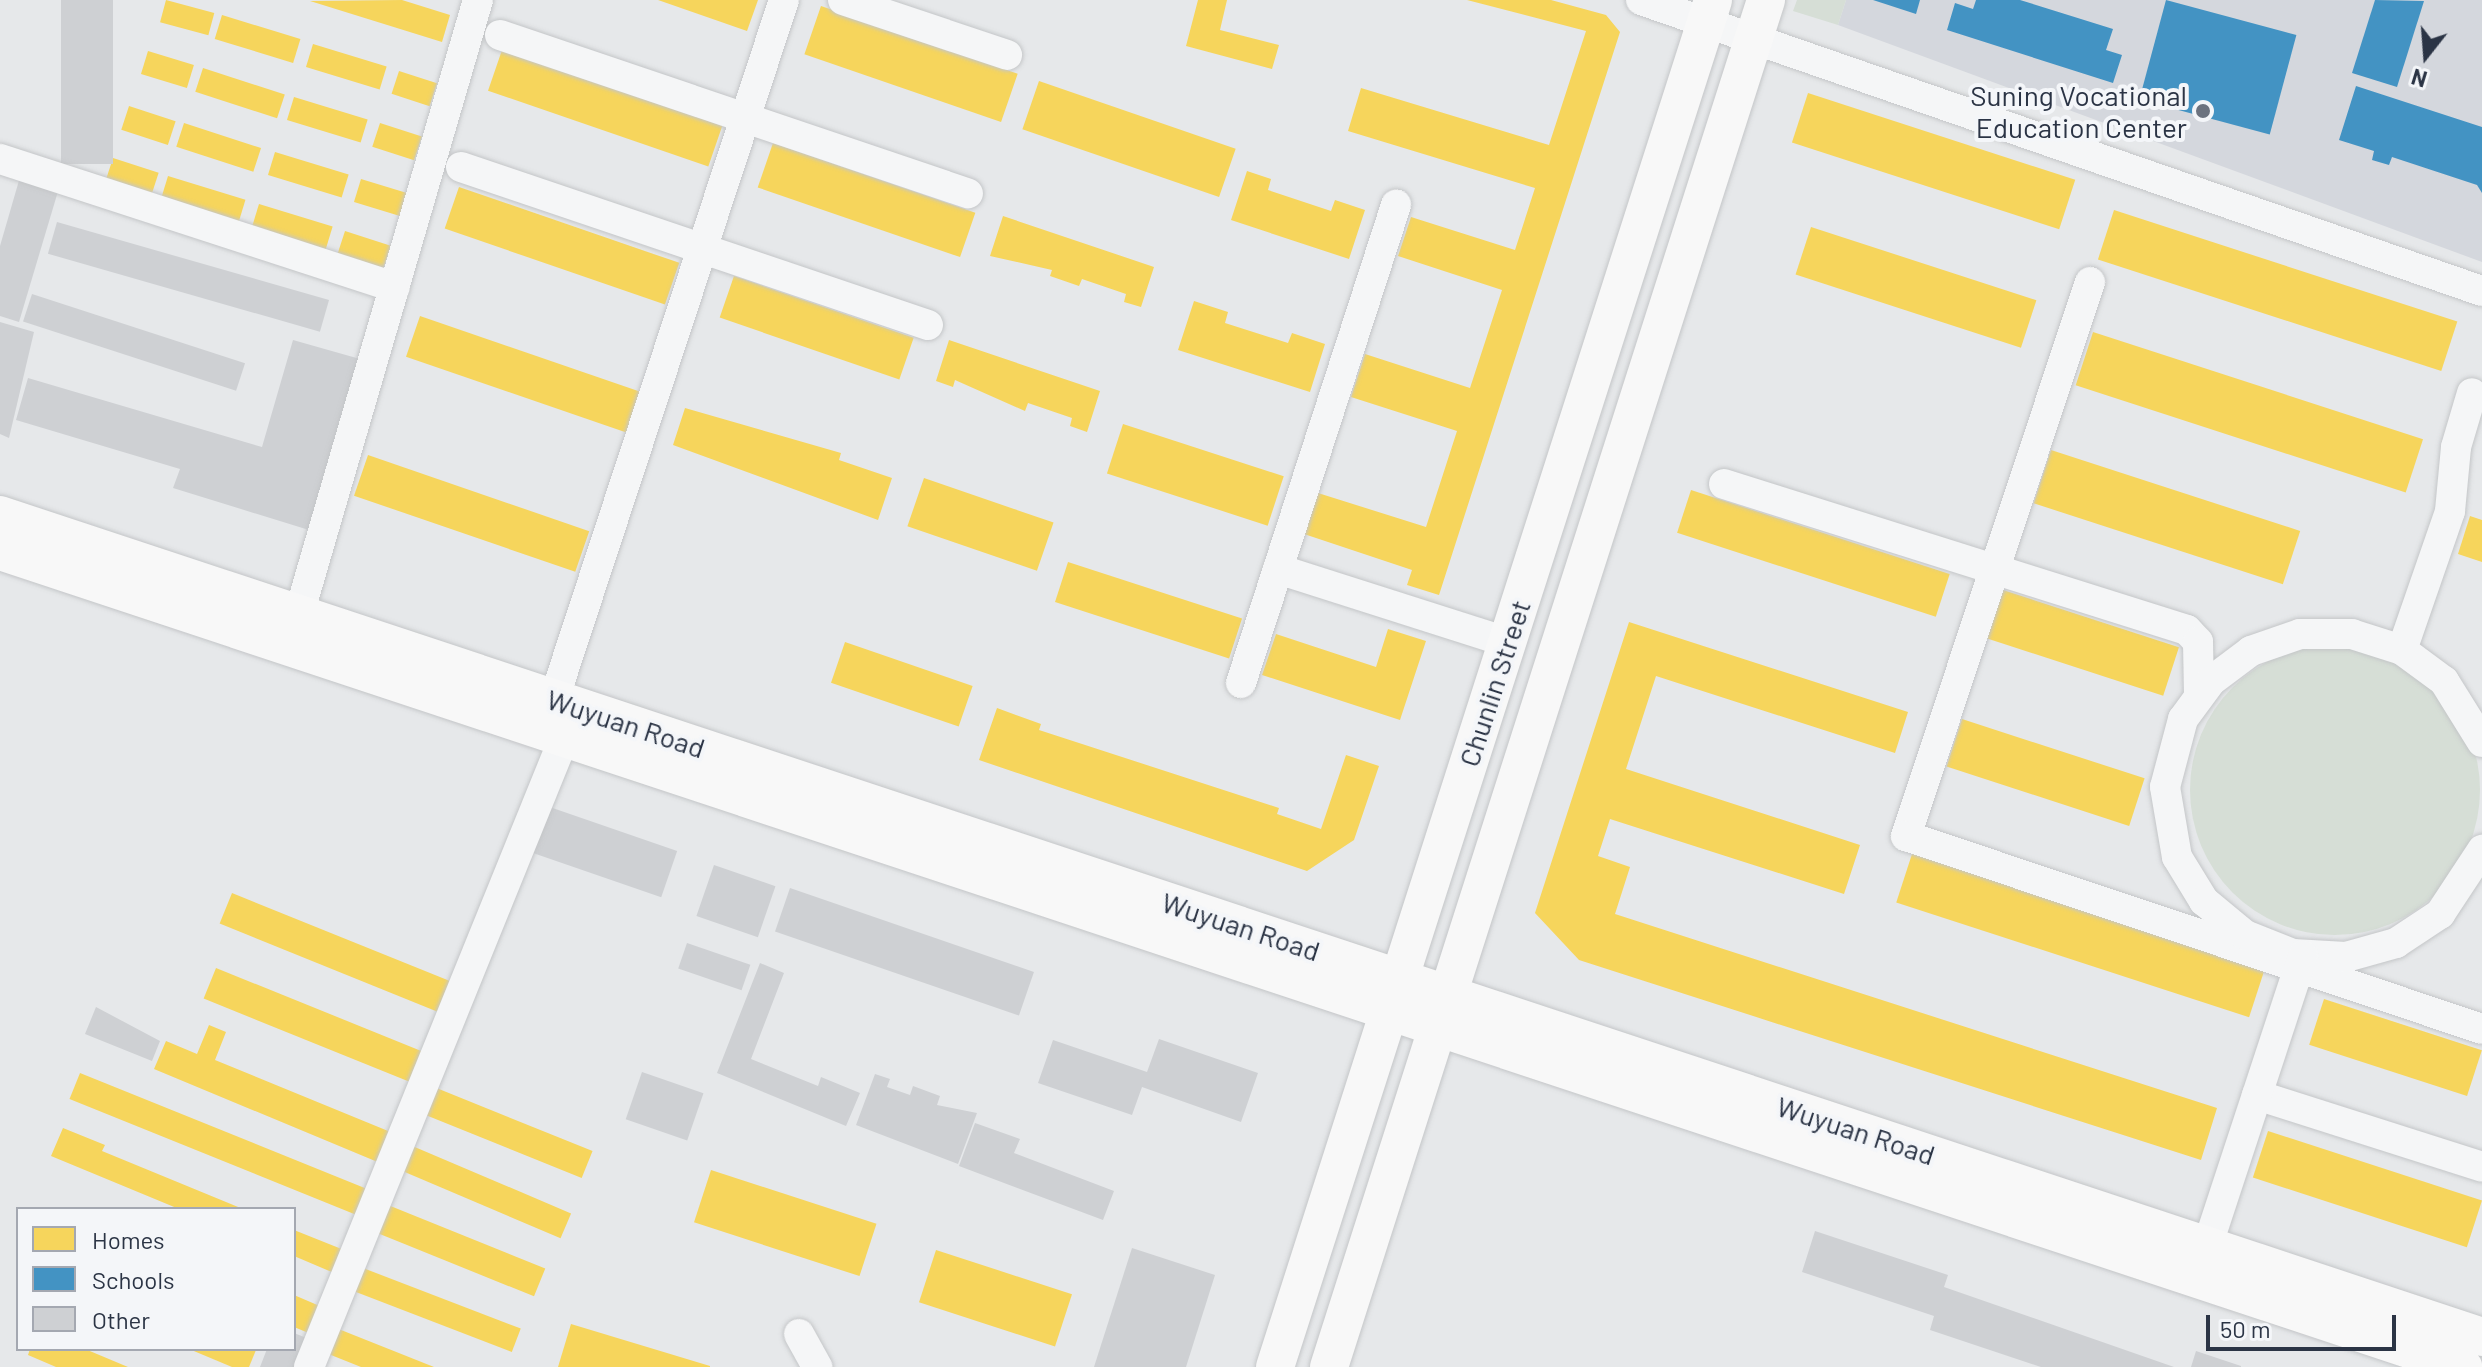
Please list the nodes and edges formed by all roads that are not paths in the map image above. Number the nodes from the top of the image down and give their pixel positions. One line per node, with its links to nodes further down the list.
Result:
1 (478, 0): 17 (street)
2 (784, 0): 10 (street)
3 (843, 0): 9 (street)
4 (1641, 0): 6 (street)
5 (1766, 0): 8 (main road, Chunlin Street)
6 (1710, 11): 8 (street); 27 (main road, Chunlin Street)
7 (500, 35): 10 (street)
8 (1754, 39): 18 (street); 38 (main road, Chunlin Street)
9 (1007, 55)
10 (746, 118): 13 (street); 15 (street)
11 (0, 159): 17 (street)
12 (461, 167): 15 (street)
13 (968, 193)
14 (1396, 205): 24 (street)
15 (703, 248): 19 (street); 31 (street)
16 (2090, 282): 25 (street)
17 (395, 287): 26 (street)
18 (2482, 291)
19 (928, 325)
20 (2472, 393): 28 (street)
21 (1724, 484): 25 (street)
22 (0, 515): 26 (main road, Wuyuan Road)
23 (0, 551): 32 (main road, Wuyuan Road)
24 (1278, 569): 27 (street); 29 (street)
25 (1995, 570): 30 (street); 36 (street)
26 (299, 614): 31 (main road, Wuyuan Road)
27 (1507, 642): 37 (main road, Chunlin Street)
28 (2402, 650): 30 (street); 33 (street)
29 (1241, 683)
30 (2199, 695): 36 (street)
31 (554, 699): 37 (main road, Wuyuan Road)
32 (564, 738): 37 (main road, Wuyuan Road); 45 (street)
33 (2482, 742)
34 (2482, 850): 35 (street)
35 (2475, 882): 36 (street)
36 (2301, 961): 39 (street); 40 (street)
37 (1394, 995): 38 (main road, Wuyuan Road); 47 (main road, Chunlin Street)
38 (1443, 1011): 42 (main road, Wuyuan Road); 48 (main road, Chunlin Street); 49 (main road, Wuyuan Road)
39 (2482, 1029)
40 (2257, 1095): 41 (street); 42 (street)
41 (2482, 1167)
42 (2207, 1247): 44 (main road, Wuyuan Road)
43 (799, 1334): 46 (street)
44 (2482, 1337)
45 (309, 1367)
46 (817, 1367)
47 (1275, 1367)
48 (1329, 1367)
49 (2463, 1367)

